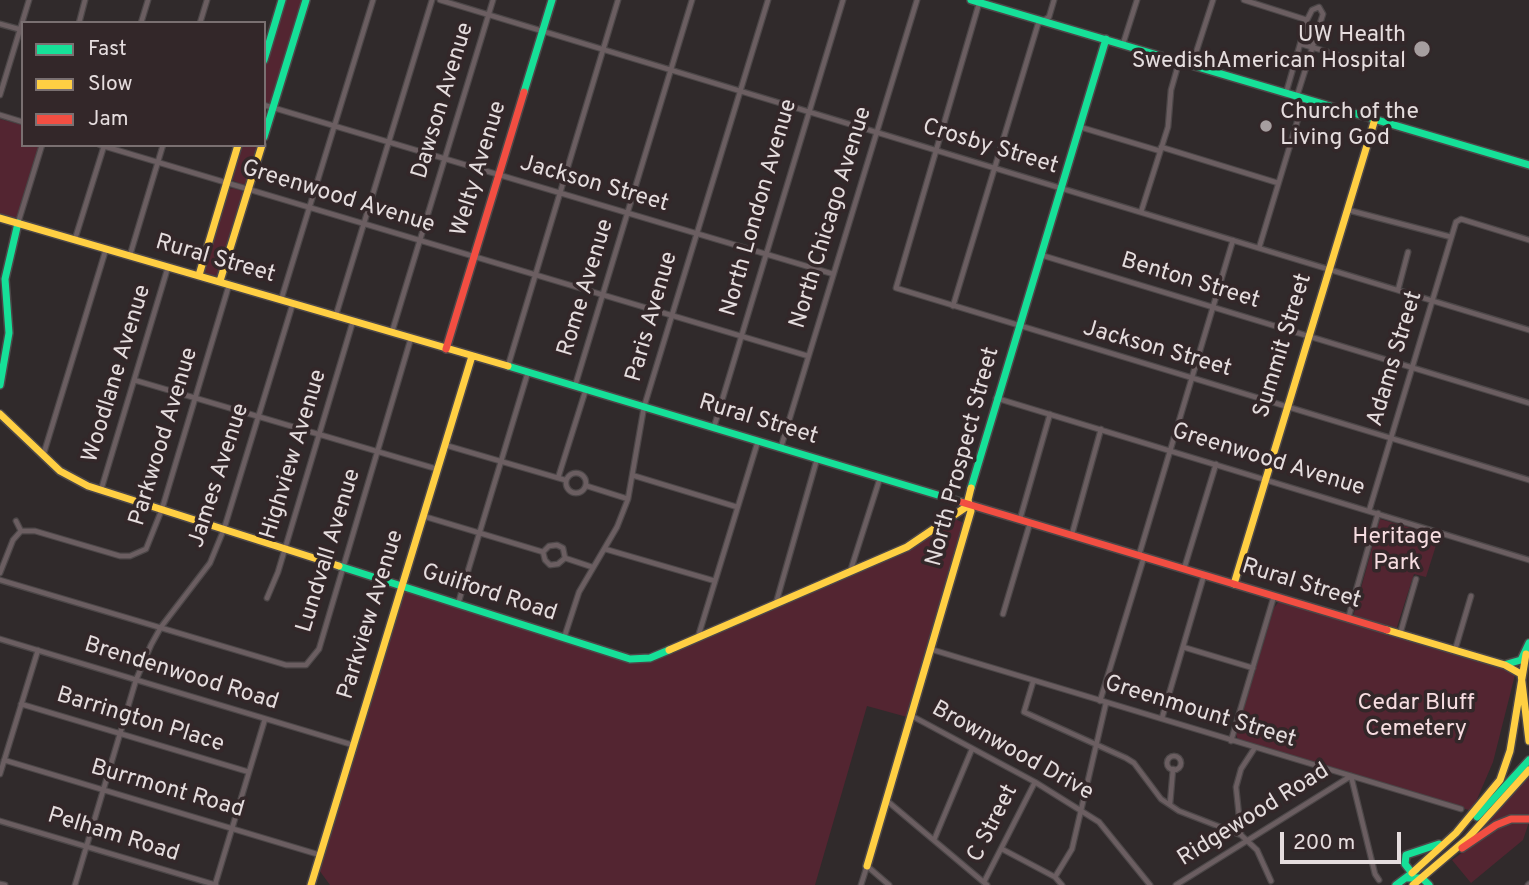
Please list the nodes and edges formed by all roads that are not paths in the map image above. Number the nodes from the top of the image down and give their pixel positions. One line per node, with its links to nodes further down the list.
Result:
1 (29, 0): 24 (street)
2 (85, 0): 25 (street)
3 (148, 0): 26 (street)
4 (207, 0): 27 (street)
5 (282, 0): 38 (street)
6 (306, 0): 50 (street)
7 (373, 0): 55 (street)
8 (432, 0): 59 (street)
9 (440, 0): 22 (street, Crosby Street)
10 (493, 0): 22 (street, Dawson Avenue)
11 (552, 0): 31 (street, Welty Avenue)
12 (618, 0): 37 (street)
13 (692, 0): 42 (street, Rome Avenue)
14 (768, 0): 45 (street, Paris Avenue)
15 (843, 0): 51 (street, North London Avenue)
16 (917, 0): 58 (street, North Chicago Avenue)
17 (1054, 0): 28 (street)
18 (1137, 0): 34 (street)
19 (1213, 0): 41 (street)
20 (1244, 0): 23 (street)
21 (977, 1): 28 (street); 67 (street)
22 (488, 15): 31 (street, Crosby Street); 68 (street, Dawson Avenue)
23 (1307, 20): 35 (street); 36 (street)
24 (24, 21)
25 (80, 21)
26 (142, 21)
27 (201, 21)
28 (1041, 22): 33 (street); 71 (street)
29 (0, 24): 30 (street)
30 (21, 30)
31 (542, 31): 37 (street, Crosby Street); 72 (street, Welty Avenue)
32 (21, 33): 47 (street)
33 (1106, 39): 34 (street); 56 (street, North Prospect Street)
34 (1123, 44): 40 (street)
35 (1301, 44): 36 (street); 43 (street)
36 (1312, 48): 39 (street); 44 (street)
37 (604, 49): 42 (street, Crosby Street); 77 (street)
38 (266, 53)
39 (1345, 57)
40 (1179, 61): 41 (street); 66 (street)
41 (1192, 65): 46 (street)
42 (671, 69): 45 (street, Crosby Street); 80 (street, Rome Avenue)
43 (1293, 71): 44 (street); 46 (street)
44 (1304, 74): 48 (street)
45 (741, 89): 51 (street, Crosby Street); 85 (street, Paris Avenue)
46 (1286, 93): 48 (street)
47 (0, 95)
48 (1301, 97): 53 (street); 74 (street)
49 (266, 105): 50 (street, Jackson Street)
50 (273, 107): 55 (street, Jackson Street); 57 (street)
51 (807, 110): 58 (street, Crosby Street); 93 (street, North London Avenue)
52 (0, 115): 54 (street)
53 (1376, 119): 70 (street); 79 (street, Summit Street)
54 (21, 121)
55 (334, 126): 59 (street, Jackson Street); 78 (street)
56 (1080, 127): 66 (street); 75 (street, North Prospect Street)
57 (266, 130)
58 (877, 131): 67 (street, Crosby Street); 101 (street, North Chicago Avenue)
59 (387, 143): 68 (street, Jackson Street); 84 (street)
60 (42, 147): 83 (street)
61 (102, 147): 87 (street)
62 (106, 147): 69 (street, Greenwood Avenue)
63 (162, 147): 69 (street)
64 (238, 147): 73 (street)
65 (261, 147): 76 (street)
66 (1160, 149): 74 (street); 81 (street)
67 (938, 151): 71 (street, Crosby Street); 110 (street, Jackson Street)
68 (443, 159): 72 (street, Jackson Street); 88 (street, Dawson Avenue)
69 (158, 162): 73 (street, Greenwood Avenue); 96 (street)
70 (1529, 165)
71 (994, 168): 75 (street, Crosby Street); 110 (street)
72 (498, 175): 77 (street, Jackson Street); 97 (street, Welty Avenue)
73 (227, 183): 76 (street, Greenwood Avenue); 102 (street)
74 (1278, 183): 91 (street)
75 (1061, 188): 81 (street, Crosby Street); 95 (street, North Prospect Street)
76 (248, 189): 78 (street, Greenwood Avenue); 103 (street)
77 (561, 194): 80 (street, Jackson Street); 100 (street)
78 (309, 206): 84 (street, Greenwood Avenue); 107 (street)
79 (1347, 209): 86 (street); 99 (street, Summit Street)
80 (628, 212): 85 (street, Jackson Street); 106 (street, Rome Avenue)
81 (1141, 212): 89 (street, Crosby Street)
82 (0, 218): 83 (street, Rural Street)
83 (18, 223): 87 (street, Rural Street); 129 (street)
84 (363, 223): 88 (street, Greenwood Avenue); 113 (street)
85 (696, 232): 93 (street, Jackson Street); 112 (street, Paris Avenue)
86 (1451, 237): 90 (street, Adams Street); 108 (street, Adams Street)
87 (75, 239): 92 (street, Rural Street)
88 (420, 240): 97 (street, Greenwood Avenue); 117 (street, Dawson Avenue)
89 (1233, 240): 91 (street, Crosby Street); 111 (street)
90 (1529, 240)
91 (1259, 248): 99 (street, Crosby Street)
92 (106, 249): 96 (street, Rural Street); 149 (street)
93 (765, 252): 101 (street, Jackson Street); 118 (street, North London Avenue)
94 (1408, 252): 105 (street)
95 (1041, 255): 111 (street, Benton Street); 115 (street, North Prospect Street)
96 (130, 256): 98 (street, Rural Street)
97 (474, 257): 100 (street, Greenwood Avenue); 121 (street, Welty Avenue)
98 (168, 267): 102 (street, Rural Street); 128 (street, Woodlane Avenue)
99 (1328, 269): 105 (street, Crosby Street); 119 (street, Summit Street)
100 (536, 274): 106 (street, Greenwood Avenue); 124 (street)
101 (833, 274): 123 (street, North Chicago Avenue)
102 (200, 275): 103 (street, Rural Street)
103 (220, 281): 104 (street, Rural Street)
104 (229, 284): 107 (street, Rural Street); 132 (street, Parkwood Avenue)
105 (1398, 290): 108 (street, Crosby Street)
106 (604, 295): 112 (street, Greenwood Avenue); 130 (street, Rome Avenue)
107 (281, 300): 109 (street, Rural Street)
108 (1432, 300): 116 (street, Crosby Street); 125 (street, Adams Street)
109 (293, 303): 113 (street, Rural Street); 139 (street, James Avenue)
110 (953, 306): 115 (street, Jackson Street)
111 (1212, 307): 119 (street, Benton Street); 127 (street)
112 (672, 314): 118 (street, Greenwood Avenue); 136 (street, Paris Avenue)
113 (336, 315): 114 (street, Rural Street)
114 (354, 320): 117 (street, Rural Street); 142 (street, Highview Avenue)
115 (1020, 326): 127 (street, Jackson Street); 133 (street, North Prospect Street)
116 (1529, 330)
117 (393, 332): 120 (street, Rural Street)
118 (741, 336): 123 (street, Greenwood Avenue); 140 (street, North London Avenue)
119 (1307, 336): 125 (street, Benton Street); 135 (street, Summit Street)
120 (411, 338): 121 (street, Rural Street); 148 (street, Lundvall Avenue)
121 (446, 349): 122 (street, Rural Street)
122 (471, 356): 124 (street, Rural Street); 145 (street, Parkview Avenue)
123 (808, 356): 146 (street, North Chicago Avenue)
124 (508, 366): 126 (street, Rural Street)
125 (1412, 368): 134 (street, Benton Street); 143 (street, Adams Street)
126 (528, 372): 130 (street, Rural Street); 151 (street)
127 (1191, 379): 135 (street, Jackson Street); 147 (street)
128 (134, 380): 132 (street); 161 (street, Woodlane Avenue)
129 (0, 385)
130 (575, 386): 131 (street, Rural Street)
131 (586, 389): 136 (street, Rural Street); 155 (street)
132 (195, 398): 139 (street); 165 (street, Parkwood Avenue)
133 (996, 398): 138 (street, Greenwood Avenue); 163 (street, North Prospect Street)
134 (1529, 402)
135 (1286, 406): 143 (street, Jackson Street); 158 (street, Summit Street)
136 (644, 407): 140 (street, Rural Street); 154 (street, Paris Avenue)
137 (0, 414): 149 (street, Guilford Road)
138 (1050, 414): 141 (street, Greenwood Avenue); 169 (street)
139 (258, 417): 142 (street); 172 (street, James Avenue)
140 (714, 428): 144 (street, Rural Street)
141 (1101, 429): 147 (street, Greenwood Avenue); 175 (street)
142 (319, 434): 148 (street); 176 (street, Highview Avenue)
143 (1391, 438): 159 (street, Jackson Street); 166 (street, Adams Street)
144 (758, 441): 146 (street, Rural Street); 164 (street)
145 (445, 445): 151 (street); 153 (street, Parkview Avenue)
146 (781, 447): 150 (street, Rural Street)
147 (1170, 450): 152 (street, Greenwood Avenue); 179 (street)
148 (378, 452): 153 (street); 182 (street, Lundvall Avenue)
149 (43, 456): 161 (street, Guilford Road)
150 (817, 459): 156 (street, Rural Street); 197 (street)
151 (502, 461): 155 (street); 174 (street)
152 (1216, 464): 158 (street, Greenwood Avenue); 185 (street)
153 (437, 470): 168 (street, Parkview Avenue)
154 (635, 476): 162 (street, Paris Avenue); 164 (street)
155 (558, 478): 157 (street)
156 (880, 478): 163 (street, Rural Street); 184 (street)
157 (565, 480): 160 (street); 160 (street)
158 (1265, 480): 166 (street, Greenwood Avenue); 191 (street, Summit Street)
159 (1529, 480)
160 (587, 486): 162 (street)
161 (101, 491): 165 (street, Guilford Road)
162 (628, 499): 177 (street, Paris Avenue)
163 (969, 505): 169 (street, Rural Street); 184 (street, Guilford Road); 207 (street, North Prospect Street)
164 (737, 507): 190 (street)
165 (162, 509): 172 (street, Guilford Road); 173 (street, Parkwood Avenue)
166 (1369, 511): 167 (street, Greenwood Avenue)
167 (1378, 513): 181 (street, Greenwood Avenue); 199 (street)
168 (423, 516): 174 (street); 192 (street, Parkview Avenue)
169 (1020, 519): 171 (street, Rural Street)
170 (16, 521): 173 (street)
171 (1030, 522): 175 (street, Rural Street); 198 (street)
172 (224, 529): 176 (street, Guilford Road); 200 (street, James Avenue)
173 (21, 531): 186 (street)
174 (480, 533): 178 (street); 196 (street)
175 (1072, 534): 179 (street, Rural Street)
176 (285, 548): 182 (street, Guilford Road); 195 (street, Highview Avenue)
177 (605, 548): 183 (street, Paris Avenue); 190 (street)
178 (543, 552): 180 (street); 180 (street)
179 (1142, 556): 185 (street, Rural Street); 216 (street)
180 (565, 558): 183 (street)
181 (1529, 560)
182 (344, 567): 192 (street, Guilford Road); 200 (street, Lundvall Avenue)
183 (592, 567): 202 (street, Paris Avenue)
184 (851, 569): 197 (street, Guilford Road)
185 (1184, 569): 187 (street, Rural Street)
186 (0, 573)
187 (1204, 575): 191 (street, Rural Street); 206 (street)
188 (1416, 579): 201 (street)
189 (0, 580): 200 (street, Lundvall Avenue)
190 (715, 581): 203 (street)
191 (1234, 584): 193 (street, Rural Street)
192 (401, 586): 196 (street, Guilford Road); 225 (street, Parkview Avenue)
193 (1274, 596): 199 (street, Rural Street); 212 (street)
194 (1471, 596): 209 (street)
195 (267, 598)
196 (458, 604): 202 (street, Guilford Road)
197 (775, 604): 203 (street, Guilford Road)
198 (1003, 614)
199 (1348, 619): 201 (street, Rural Street)
200 (161, 627): 214 (street, James Avenue)
201 (1400, 634): 209 (street, Rural Street)
202 (564, 638): 203 (street, Guilford Road)
203 (698, 638)
204 (0, 639): 208 (street, Brendenwood Road)
205 (1529, 643): 210 (street)
206 (1183, 647): 212 (street); 219 (street)
207 (930, 649): 215 (street, Greenmount Street); 218 (street, North Prospect Street)
208 (38, 650): 214 (street, Brendenwood Road); 217 (street)
209 (1455, 650): 211 (street, Rural Street)
210 (1526, 654): 211 (street); 213 (street)
211 (1505, 665): 213 (street, Rural Street)
212 (1253, 668): 222 (street)
213 (1521, 674): 223 (street); 244 (street)
214 (136, 680): 220 (street, Brendenwood Road); 221 (street, James Avenue)
215 (1033, 682): 216 (street, Greenmount Street); 224 (street)
216 (1103, 702): 219 (street, Greenmount Street); 224 (street)
217 (21, 704): 221 (street, Barrington Place); 228 (street)
218 (910, 715): 226 (street, Brownwood Drive); 238 (street, North Prospect Street)
219 (1162, 718): 222 (street, Greenmount Street)
220 (265, 719): 225 (street, Brendenwood Road); 232 (street)
221 (120, 733): 232 (street, Barrington Place); 237 (street, James Avenue)
222 (1231, 741): 227 (street, Greenmount Street)
223 (1529, 741)
224 (1095, 744): 239 (street); 240 (street)
225 (353, 745): 251 (street, Parkview Avenue)
226 (972, 748): 236 (street, Brownwood Drive); 247 (street)
227 (1254, 749): 235 (street, Greenmount Street); 246 (street)
228 (4, 760): 233 (street); 237 (street, Burrmont Road)
229 (1529, 761): 234 (street)
230 (1173, 769): 239 (street)
231 (1529, 770): 234 (street)
232 (249, 772): 245 (street)
233 (0, 774)
234 (1520, 775): 253 (street); 256 (street)
235 (1351, 776): 241 (street, Greenmount Street); 248 (street, Ridgewood Road); 255 (street)
236 (1035, 782): 240 (street, Brownwood Drive); 250 (street, C Street)
237 (103, 790): 245 (street, Burrmont Road); 249 (street, James Avenue)
238 (886, 800): 247 (street); 252 (street, North Prospect Street)
239 (1170, 805): 246 (street)
240 (1079, 809): 254 (street); 265 (street, Brownwood Drive)
241 (1461, 809)
242 (1529, 819): 253 (street)
243 (0, 821): 249 (street, Pelham Road)
244 (1463, 825): 256 (street); 256 (street)
245 (232, 827): 251 (street, Burrmont Road); 260 (street)
246 (1241, 835): 248 (street)
247 (934, 840): 258 (street)
248 (1248, 841): 257 (street); 266 (street, Ridgewood Road)
249 (86, 847): 259 (street, James Avenue); 260 (street, Pelham Road)
250 (1002, 849): 254 (street); 258 (street, C Street)
251 (320, 855): 261 (street, Parkview Avenue)
252 (867, 866): 262 (street, North Prospect Street); 263 (street)
253 (1430, 871): 256 (street)
254 (1055, 877): 264 (street)
255 (1379, 880)
256 (1417, 880): 267 (street); 268 (street)
257 (1271, 881)
258 (985, 884)
259 (75, 885)
260 (215, 885)
261 (311, 885)
262 (861, 885)
263 (889, 885)
264 (1062, 885)
265 (1150, 885)
266 (1176, 885)
267 (1396, 885)
268 (1429, 885)

